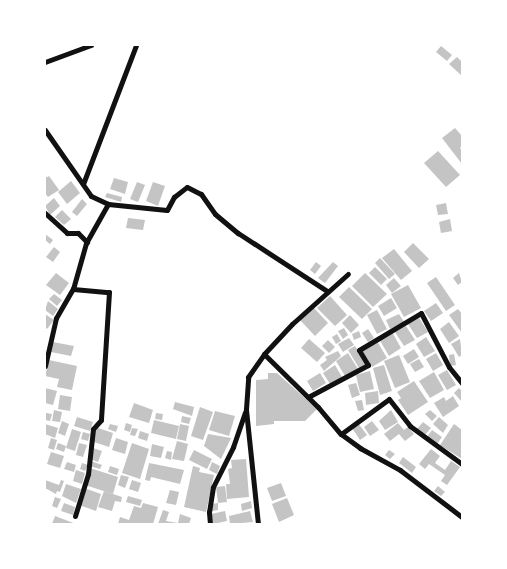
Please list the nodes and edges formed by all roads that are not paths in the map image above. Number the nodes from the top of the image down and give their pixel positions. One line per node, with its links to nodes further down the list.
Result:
1 (91, 45): 3 (street)
2 (136, 45): 5 (street)
3 (46, 61)
4 (45, 130): 5 (street)
5 (83, 184): 6 (street)
6 (108, 204): 8 (street); 11 (street)
7 (45, 213): 8 (street)
8 (87, 242): 10 (street)
9 (348, 274): 11 (street)
10 (73, 289): 13 (street); 20 (street)
11 (327, 291): 12 (street)
12 (264, 354): 15 (street); 16 (street)
13 (45, 366)
14 (462, 382): 15 (street)
15 (308, 397): 17 (street)
16 (246, 409): 19 (street); 24 (street)
17 (340, 434): 18 (street); 21 (street)
18 (462, 464)
19 (209, 512): 22 (street); 23 (street)
20 (74, 516)
21 (462, 517)
22 (206, 524)
23 (210, 524)
24 (258, 524)

